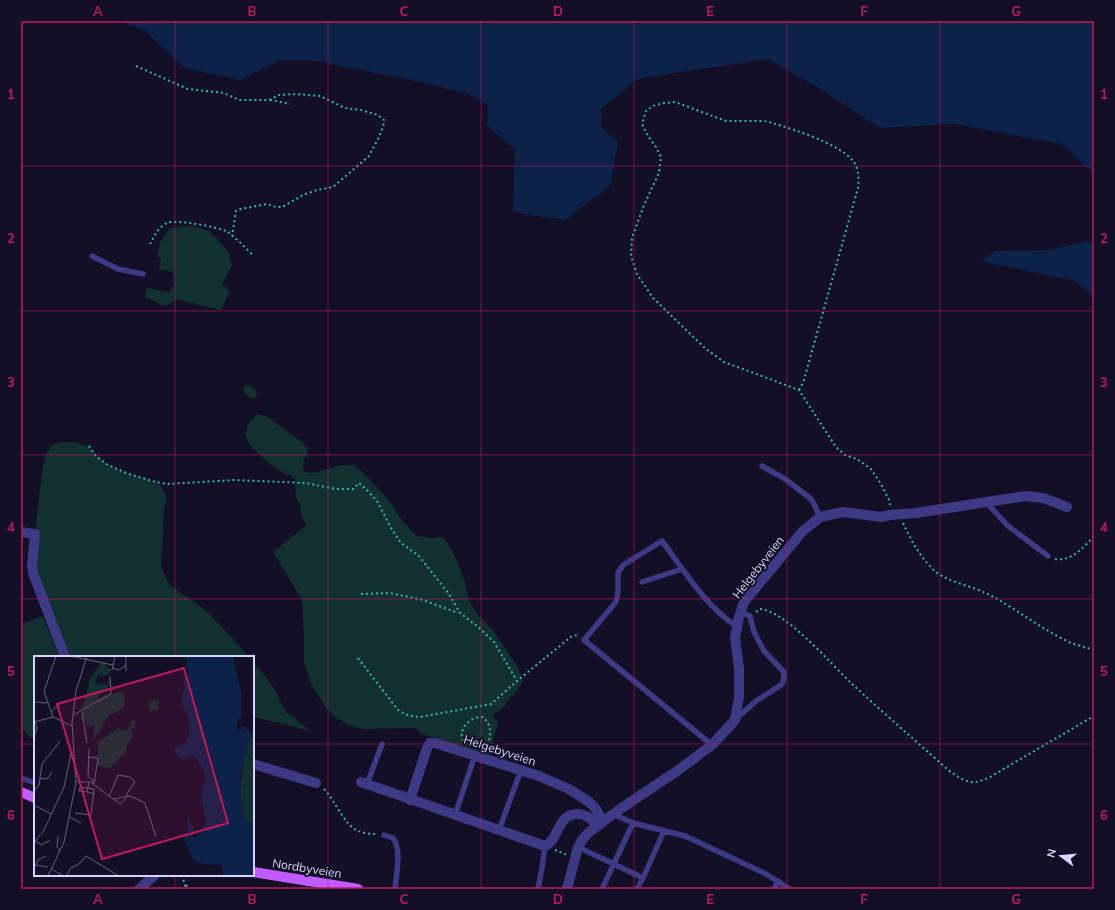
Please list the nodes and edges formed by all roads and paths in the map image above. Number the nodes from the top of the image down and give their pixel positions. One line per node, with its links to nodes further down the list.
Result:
1 (136, 66): 2 (path)
2 (269, 100): 3 (path); 4 (path)
3 (290, 104)
4 (232, 236): 5 (path); 7 (path)
5 (150, 244)
6 (92, 256): 8 (lane)
7 (254, 256)
8 (143, 274)
9 (799, 390): 9 (path); 14 (path)
10 (89, 446): 22 (path)
11 (762, 466): 15 (lane)
12 (986, 502): 13 (street); 14 (street); 18 (lane)
13 (1067, 507)
14 (895, 515): 15 (street); 26 (path)
15 (820, 517): 23 (street, Helgebyveien)
16 (21, 532): 27 (street)
17 (1094, 536): 18 (path)
18 (1048, 556)
19 (682, 569): 20 (lane); 24 (lane); 25 (lane)
20 (642, 582)
21 (361, 594): 22 (path)
22 (460, 613): 29 (path)
23 (745, 614): 24 (street, Helgebyveien); 30 (path); 31 (lane)
24 (736, 626): 31 (street, Helgebyveien)
25 (584, 640): 29 (path); 33 (lane)
26 (1094, 650)
27 (65, 656)
28 (358, 658): 29 (path)
29 (517, 680)
30 (1094, 716)
31 (735, 720): 33 (street)
32 (382, 744): 40 (lane)
33 (712, 745): 44 (street)
34 (472, 752): 34 (path); 36 (street, Helgebyveien); 43 (street, Helgebyveien); 45 (lane)
35 (254, 764): 39 (street)
36 (521, 770): 47 (street, Helgebyveien); 48 (lane)
37 (21, 778): 38 (lane)
38 (34, 783)
39 (316, 783): 50 (path)
40 (364, 783): 43 (street)
41 (21, 792): 42 (main road)
42 (34, 798)
43 (410, 800): 45 (street)
44 (613, 814): 46 (lane); 47 (street)
45 (454, 815): 48 (street)
46 (633, 823): 49 (lane); 53 (lane)
47 (597, 826): 51 (street); 52 (street)
48 (499, 830): 51 (street)
49 (664, 831): 57 (lane); 58 (lane)
50 (384, 835): 65 (lane)
51 (544, 846): 66 (lane)
52 (578, 847): 53 (lane); 67 (street)
53 (614, 864): 57 (lane); 68 (lane)
54 (254, 872): 60 (main road, Nordbyveien)
55 (154, 876): 61 (street)
56 (182, 876): 59 (path)
57 (643, 878): 69 (lane)
58 (778, 881): 70 (lane); 71 (lane)
59 (185, 885): 62 (path); 63 (path)
60 (342, 888): 64 (main road, Nordbyveien)
61 (139, 889)
62 (186, 889)
63 (191, 889)
64 (358, 889)
65 (395, 889)
66 (538, 889)
67 (567, 889)
68 (602, 889)
69 (637, 889)
70 (774, 889)
71 (790, 889)

